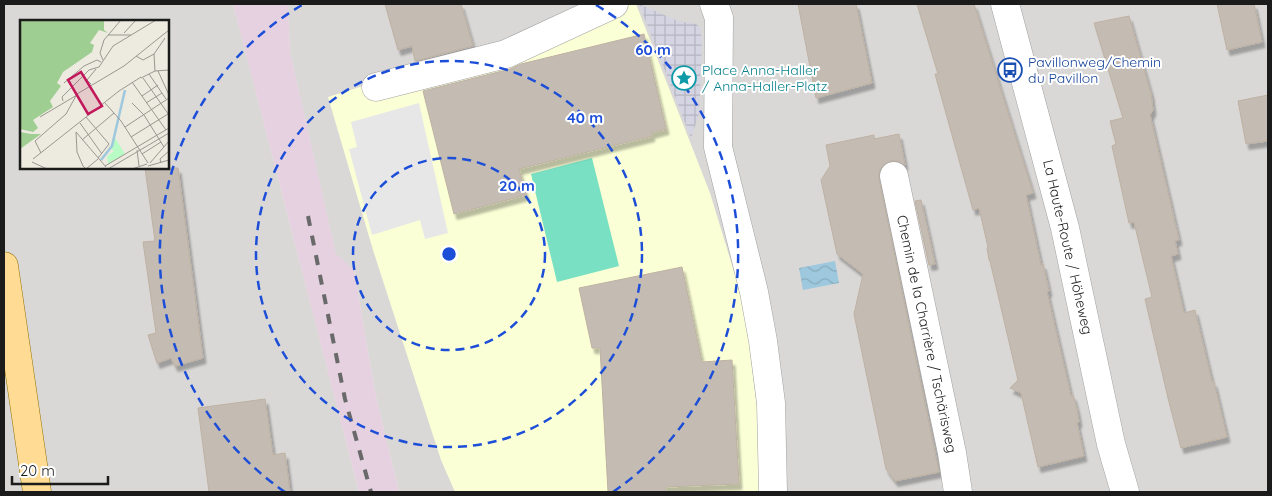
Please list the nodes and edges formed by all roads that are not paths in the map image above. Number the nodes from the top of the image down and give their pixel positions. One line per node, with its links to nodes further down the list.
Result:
1 (614, 4): 4 (street)
2 (714, 4): 8 (street)
3 (1005, 4): 10 (street, La Haute-Route / Höheweg)
4 (376, 87)
5 (894, 176): 9 (street, Chemin de la Charrière / Tschärisweg)
6 (4, 266): 7 (main road)
7 (37, 492)
8 (773, 492)
9 (958, 492)
10 (1125, 492)

